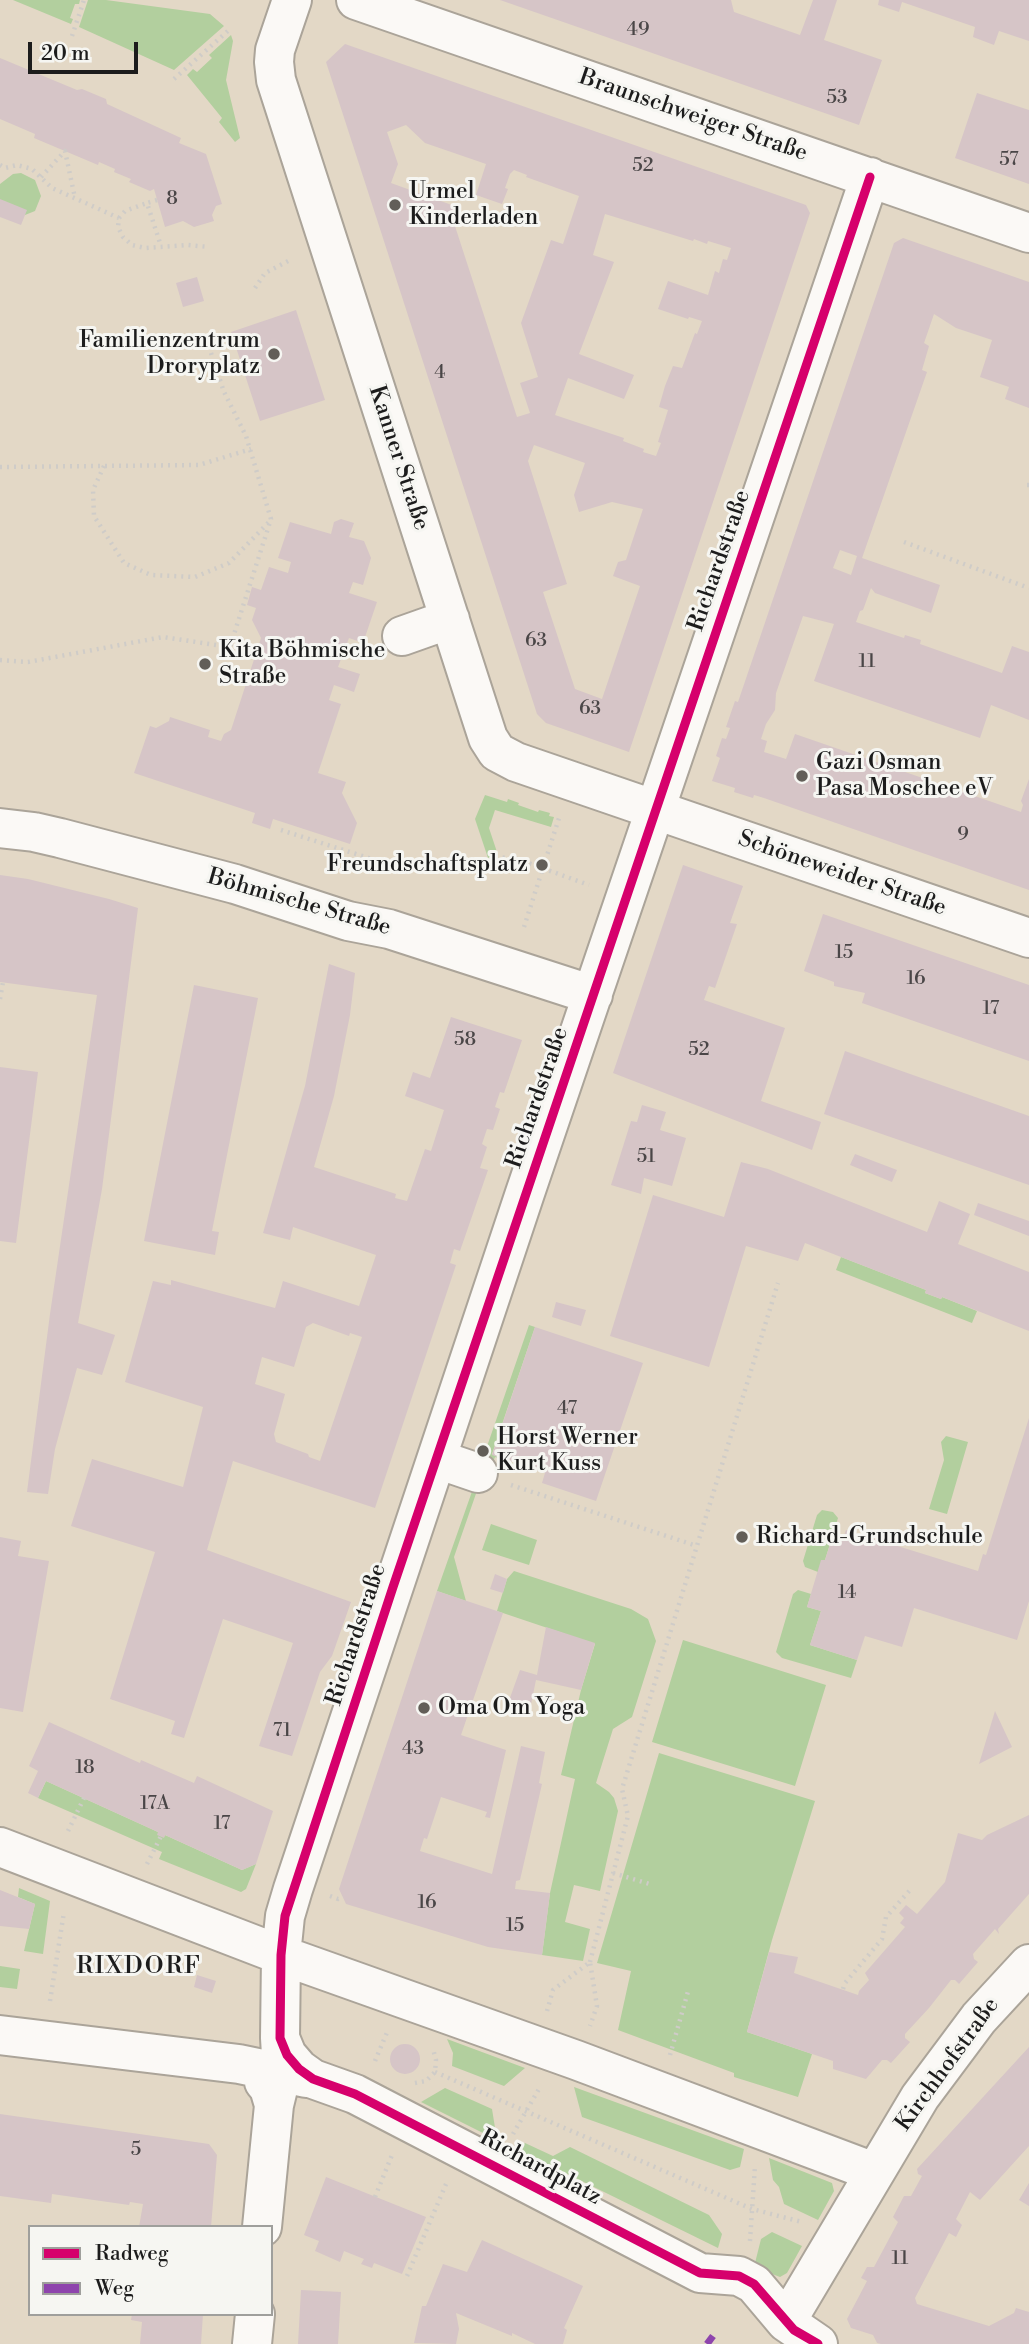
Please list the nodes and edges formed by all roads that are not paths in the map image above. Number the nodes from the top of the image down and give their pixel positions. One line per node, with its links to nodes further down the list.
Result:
1 (292, 0): 5 (street, Kanner Straße)
2 (356, 0): 3 (street, Braunschweiger Straße)
3 (870, 177): 4 (street, Braunschweiger Straße); 7 (street, Richardstraße)
4 (1029, 233)
5 (450, 619): 6 (street); 7 (street, Kanner Straße)
6 (402, 636)
7 (656, 809): 9 (street, Schöneweider Straße); 10 (street, Richardstraße)
8 (0, 828): 10 (street, Böhmische Straße)
9 (1029, 938)
10 (593, 995): 11 (street, Richardstraße)
11 (437, 1459): 12 (street); 14 (street, Richardstraße)
12 (478, 1473)
13 (0, 1847): 14 (street)
14 (281, 1955): 17 (street, Richardstraße); 18 (street)
15 (1029, 1964): 18 (street, Kirchhofstraße)
16 (0, 2035): 17 (street)
17 (287, 2073): 19 (street, Richardstraße); 21 (street, Richardplatz)
18 (874, 2172): 21 (street)
19 (262, 2225)
20 (255, 2316): 22 (street)
21 (786, 2322): 23 (street, Richardplatz)
22 (252, 2344)
23 (818, 2344)

